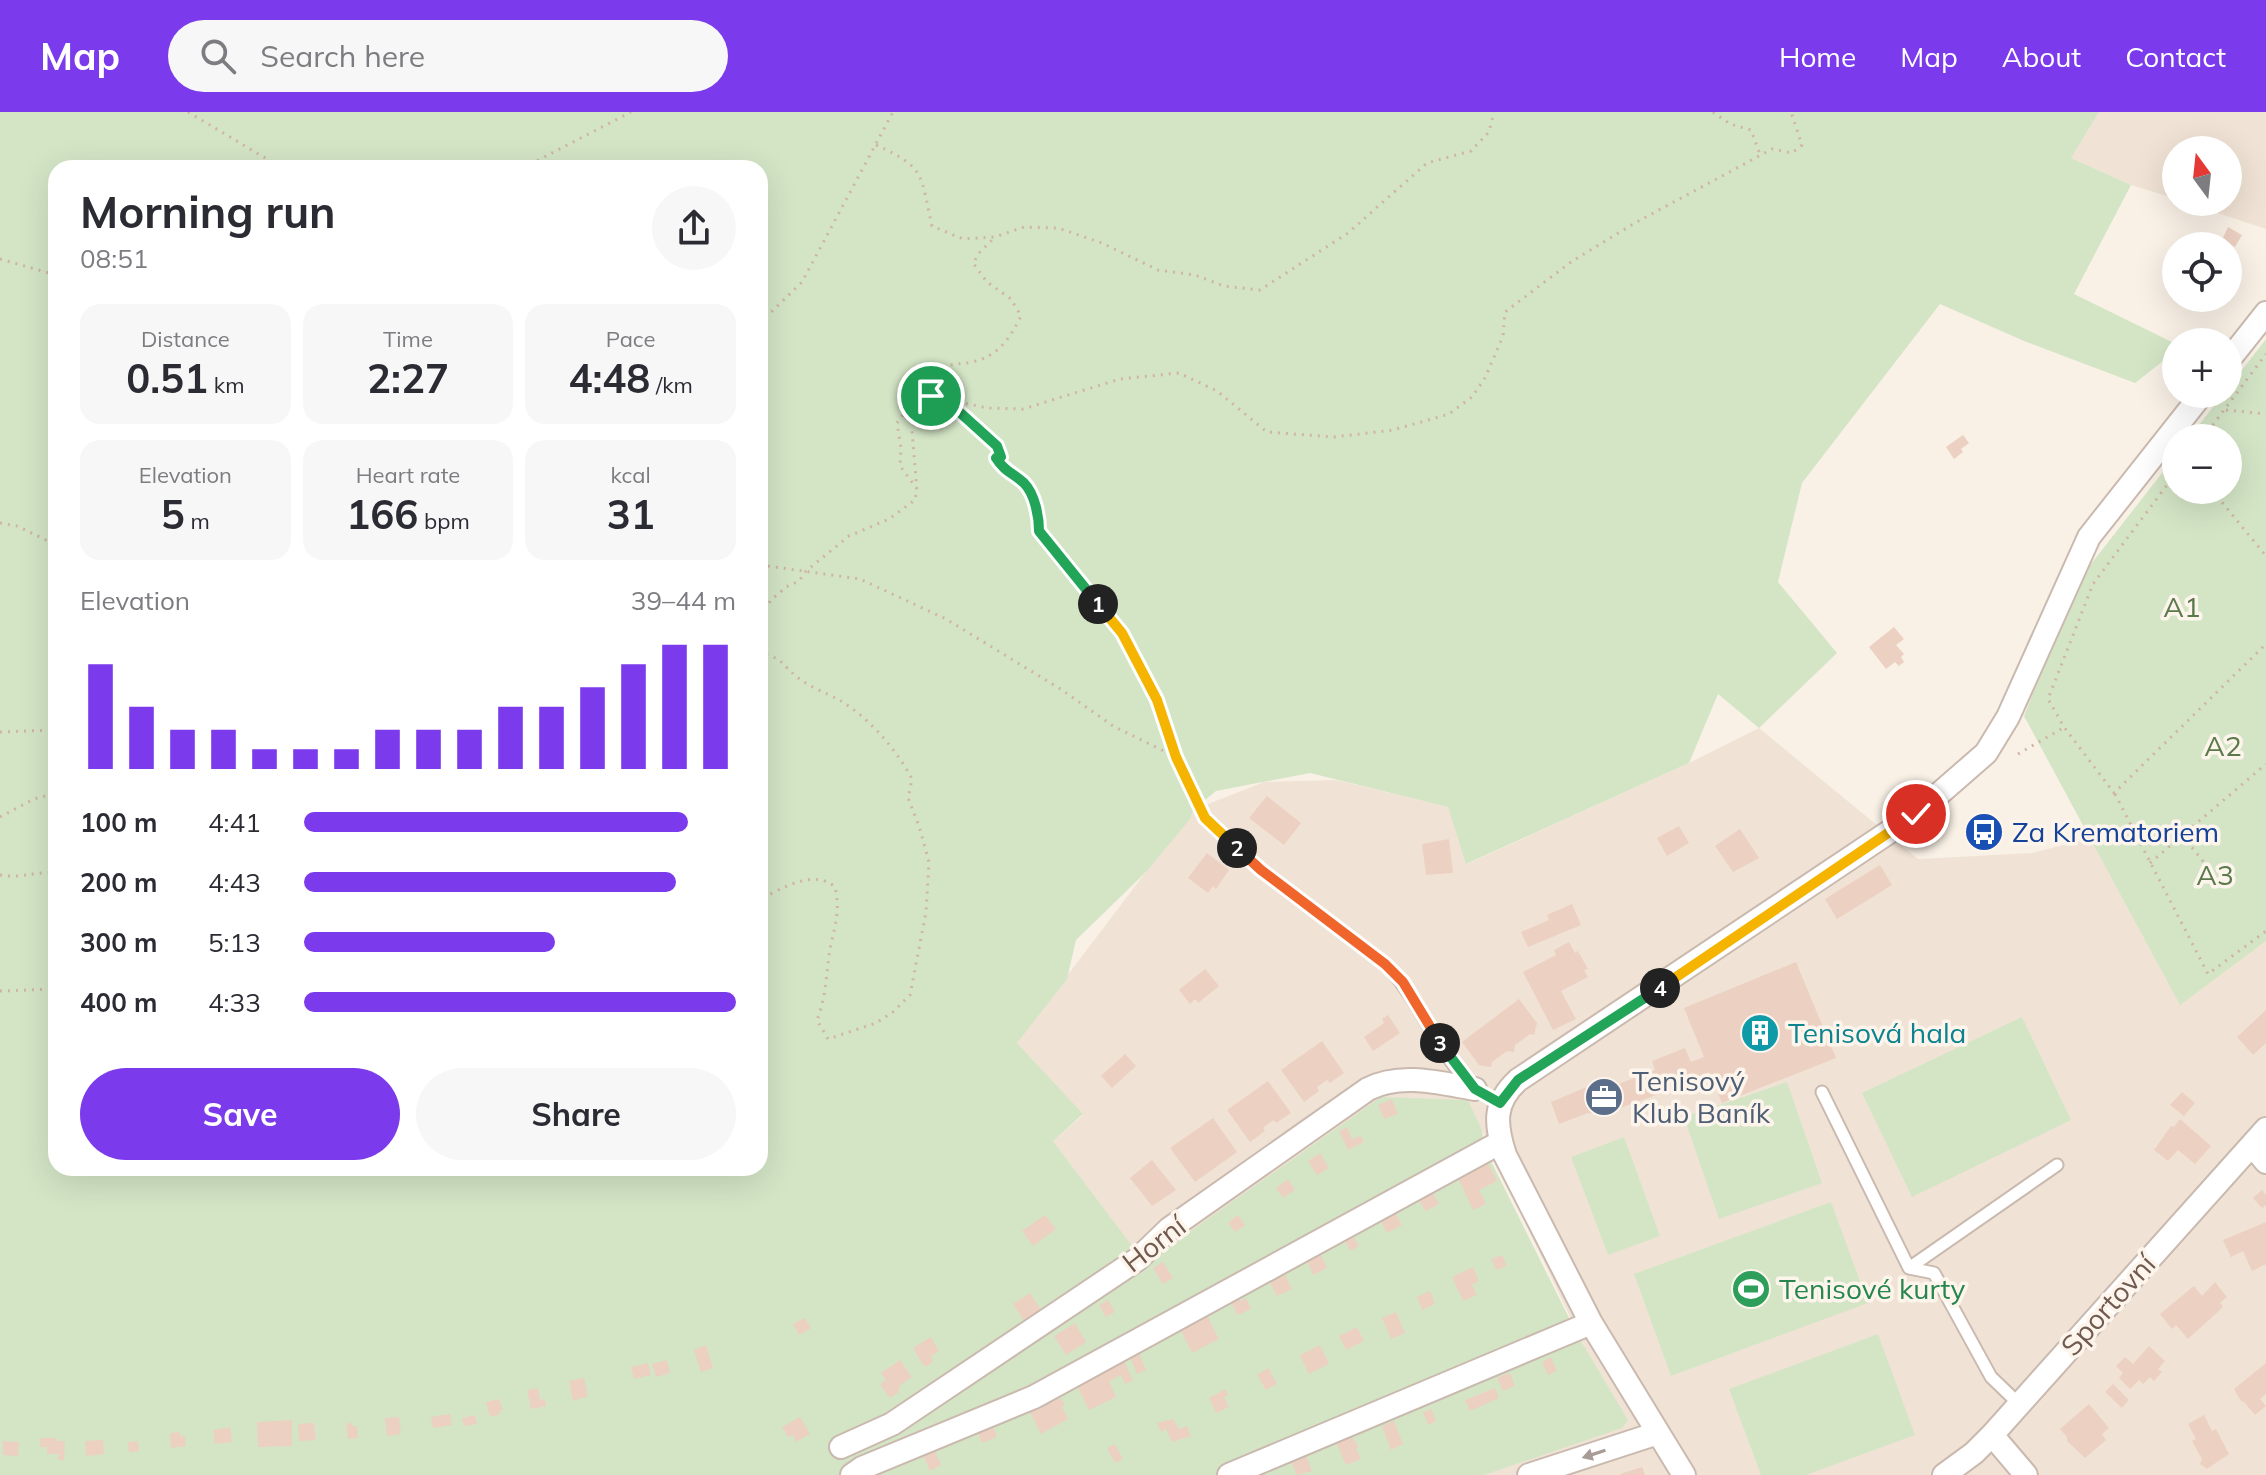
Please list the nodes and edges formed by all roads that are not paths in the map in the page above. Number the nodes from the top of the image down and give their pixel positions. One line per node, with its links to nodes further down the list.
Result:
1 (2266, 313): 2 (street)
2 (2242, 343)
3 (2191, 408): 7 (street)
4 (1261, 870): 5 (lane)
5 (1475, 1089): 7 (lane); 16 (street, Horní)
6 (1822, 1092): 11 (lane)
7 (1500, 1103): 8 (street)
8 (1501, 1142): 12 (street); 17 (street)
9 (2261, 1145): 13 (street, Sportovní)
10 (2057, 1165): 11 (lane)
11 (1909, 1268): 13 (lane)
12 (1591, 1323): 14 (street); 18 (street)
13 (2019, 1404): 15 (street, Sportovní)
14 (1658, 1433): 19 (street, one-way to 19); 20 (street)
15 (1992, 1435): 21 (street, Sportovní); 22 (street)
16 (841, 1447)
17 (852, 1475)
18 (1229, 1475)
19 (1529, 1475)
20 (1684, 1475)
21 (1944, 1475)
22 (2026, 1475)

